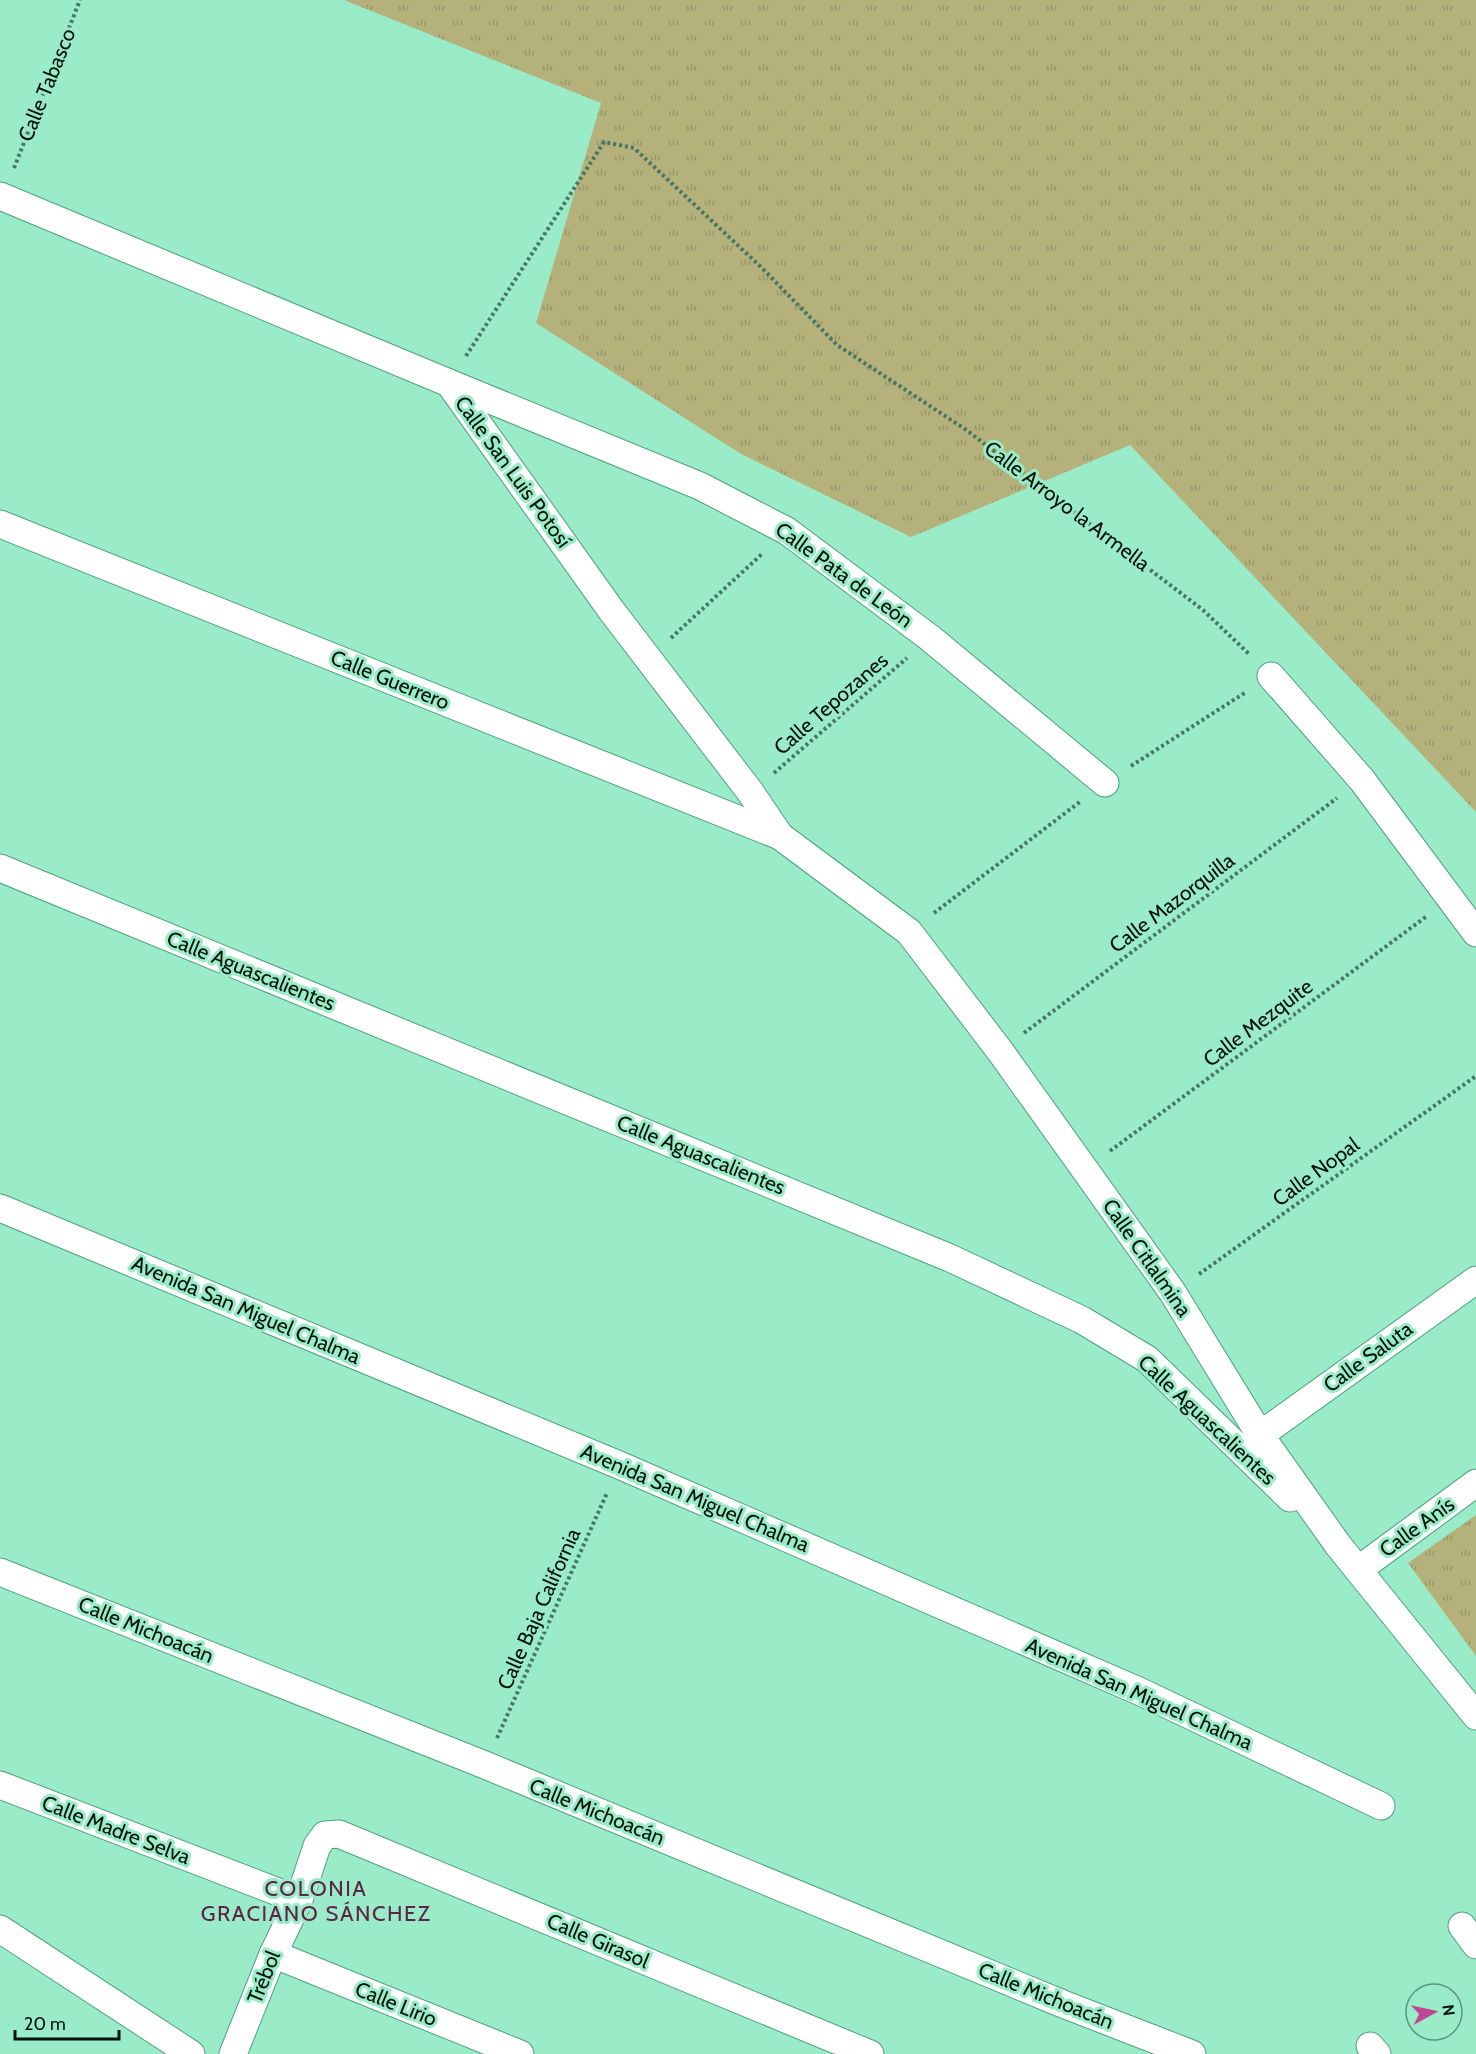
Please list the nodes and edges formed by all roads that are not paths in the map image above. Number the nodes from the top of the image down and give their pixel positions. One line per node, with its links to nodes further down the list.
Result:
1 (1, 199): 2 (street, Calle San Luis Potosí)
2 (449, 383): 5 (street, Calle Pata de León); 6 (street, Calle San Luis Potosí)
3 (0, 524): 6 (street, Calle Guerrero)
4 (1271, 676): 8 (street)
5 (1105, 783)
6 (780, 836): 11 (street, Calle Citlalmina)
7 (0, 868): 13 (street, Calle Aguascalientes)
8 (1476, 933)
9 (0, 1208): 18 (street, Avenida San Miguel Chalma)
10 (1476, 1280): 11 (street, Calle Saluta)
11 (1260, 1435): 13 (street, Calle Citlalmina)
12 (1476, 1484): 14 (street, Calle Anís)
13 (1338, 1545): 14 (street, Calle Citlalmina)
14 (1358, 1570): 16 (street, Calle Citlalmina)
15 (0, 1572): 28 (street, Calle Michoacán)
16 (1472, 1703)
17 (0, 1785): 20 (street, Calle Madre Selva)
18 (1381, 1806)
19 (325, 1835): 20 (street, Trébol); 27 (street, Calle Girasol)
20 (299, 1900): 22 (street, Trébol)
21 (0, 1929): 24 (street)
22 (273, 1954): 23 (street, Calle Lirio); 25 (street, Trébol)
23 (488, 2048): 26 (street, Calle Lirio)
24 (191, 2054)
25 (233, 2054)
26 (520, 2054)
27 (870, 2054)
28 (1192, 2054)

